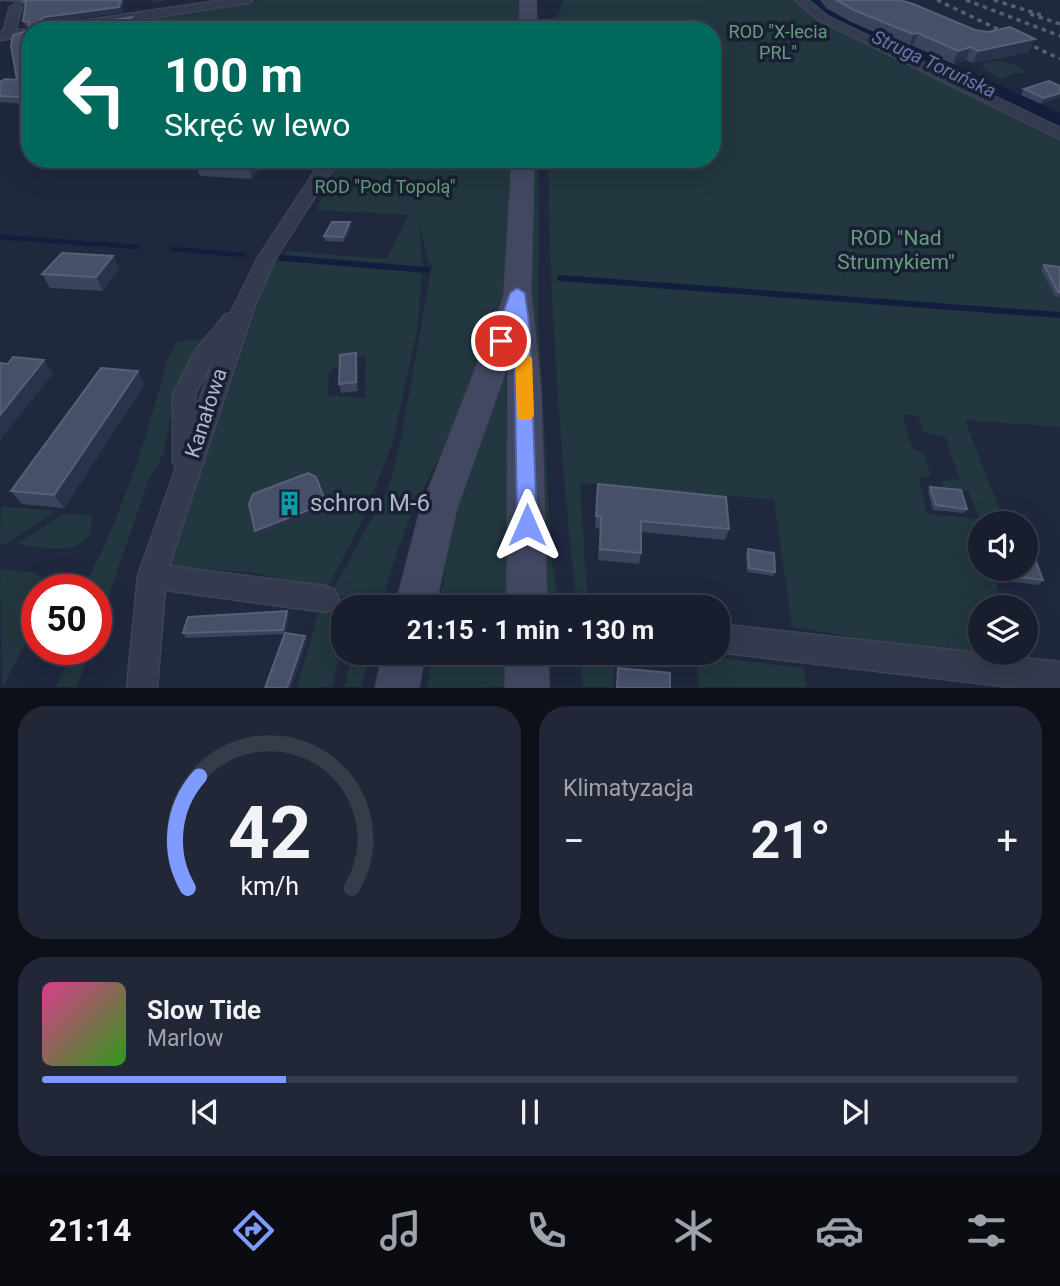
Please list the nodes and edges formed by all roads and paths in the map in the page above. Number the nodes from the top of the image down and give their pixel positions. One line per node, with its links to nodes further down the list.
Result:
1 (139, 0): 6 (street)
2 (247, 0): 6 (street)
3 (528, 0): 9 (main road)
4 (801, 0): 11 (street)
5 (16, 7): 10 (street)
6 (139, 16): 7 (street); 8 (street)
7 (106, 21)
8 (140, 21)
9 (528, 21)
10 (4, 36)
11 (1060, 134)
12 (325, 168): 15 (street, Kanałowa)
13 (523, 168): 14 (main road)
14 (517, 293): 16 (main road); 17 (main road)
15 (152, 576): 18 (street); 23 (street, Kanałowa)
16 (418, 595)
17 (527, 595)
18 (325, 599)
19 (730, 639): 22 (street)
20 (402, 665): 24 (main road)
21 (527, 665): 25 (main road)
22 (1060, 677)
23 (142, 688)
24 (397, 688)
25 (527, 688)

